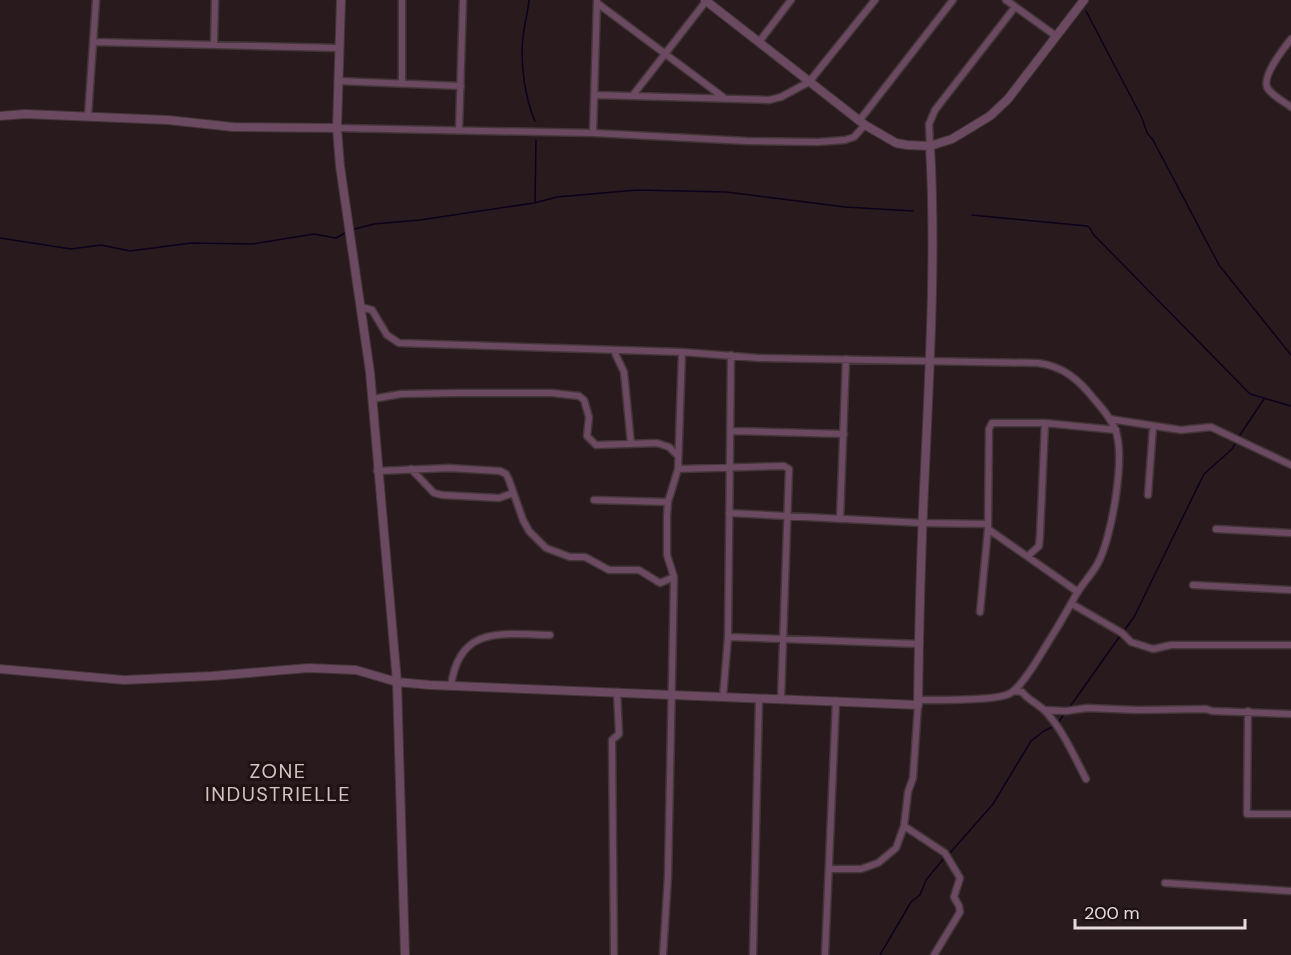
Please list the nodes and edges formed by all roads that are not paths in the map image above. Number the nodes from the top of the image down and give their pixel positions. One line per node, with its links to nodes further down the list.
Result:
1 (96, 0): 16 (street)
2 (215, 0): 18 (street)
3 (341, 0): 19 (street)
4 (402, 0): 23 (street)
5 (463, 0): 24 (street)
6 (706, 0): 17 (street); 20 (street)
7 (791, 0): 17 (street)
8 (875, 0): 22 (street)
9 (953, 0): 31 (street)
10 (1006, 0): 13 (street)
11 (1084, 0): 14 (street)
12 (597, 1): 20 (street); 25 (street)
13 (1016, 7): 14 (street); 35 (street)
14 (1056, 36): 35 (street)
15 (1291, 39): 28 (street)
16 (94, 42): 18 (street); 30 (street)
17 (759, 42): 22 (street)
18 (214, 44): 19 (street)
19 (339, 48): 21 (street)
20 (666, 53): 26 (street); 27 (street)
21 (338, 81): 23 (street); 32 (street)
22 (809, 82): 27 (street); 31 (street)
23 (402, 84): 24 (street)
24 (460, 86): 33 (street)
25 (595, 95): 26 (street); 34 (street)
26 (633, 96): 27 (street)
27 (724, 97)
28 (1291, 107)
29 (0, 116): 30 (street)
30 (87, 116): 32 (street)
31 (862, 123): 34 (street); 35 (street)
32 (337, 128): 33 (street); 36 (street)
33 (459, 130): 34 (street)
34 (593, 133)
35 (930, 146): 41 (street)
36 (361, 307): 37 (street); 42 (street)
37 (614, 351): 38 (street); 49 (street)
38 (682, 352): 39 (street); 50 (street)
39 (731, 355): 40 (street); 47 (street)
40 (846, 358): 41 (street); 48 (street)
41 (930, 360): 43 (street); 63 (street)
42 (372, 399): 49 (street); 55 (street)
43 (1110, 419): 45 (street); 46 (street)
44 (1045, 423): 46 (street); 64 (street); 67 (street)
45 (1154, 427): 51 (street); 57 (street)
46 (1116, 430): 71 (street)
47 (732, 431): 48 (street); 52 (street)
48 (844, 434): 62 (street)
49 (631, 444): 50 (street)
50 (678, 456): 54 (street)
51 (1291, 465)
52 (731, 467): 54 (street); 60 (street); 61 (street)
53 (411, 469): 55 (street); 56 (street); 56 (street)
54 (678, 469): 59 (street)
55 (377, 471): 80 (street)
56 (513, 493): 68 (street)
57 (1148, 495)
58 (594, 500): 59 (street)
59 (668, 502): 68 (street)
60 (729, 513): 61 (street); 75 (street)
61 (786, 516): 62 (street); 76 (street)
62 (840, 519): 63 (street)
63 (922, 523): 64 (street); 77 (street)
64 (988, 527): 67 (street); 73 (street)
65 (1216, 529): 66 (street)
66 (1291, 533)
67 (1028, 556): 71 (street)
68 (674, 577): 84 (street)
69 (1193, 585): 70 (street)
70 (1291, 590)
71 (1078, 592): 72 (street)
72 (1072, 604): 78 (street); 82 (street)
73 (980, 612)
74 (550, 635): 81 (street)
75 (728, 638): 76 (street); 85 (street)
76 (783, 639): 77 (street); 87 (street)
77 (920, 644): 89 (street)
78 (1291, 645)
79 (0, 669): 80 (street)
80 (397, 682): 81 (street); 99 (street)
81 (451, 686): 83 (street)
82 (1013, 691): 89 (street); 90 (street)
83 (617, 692): 84 (street); 100 (street)
84 (670, 695): 85 (street); 101 (street)
85 (723, 697): 86 (street)
86 (759, 699): 87 (street); 102 (street)
87 (781, 699): 88 (street)
88 (836, 701): 89 (street); 96 (street)
89 (918, 702): 95 (street)
90 (1044, 710): 91 (street); 93 (street)
91 (1248, 711): 92 (street); 94 (street)
92 (1291, 714)
93 (1086, 779)
94 (1291, 814)
95 (904, 826): 96 (street); 104 (street)
96 (829, 869): 103 (street)
97 (1165, 883): 98 (street)
98 (1291, 891)
99 (405, 955)
100 (614, 955)
101 (663, 955)
102 (753, 955)
103 (825, 955)
104 (934, 955)

